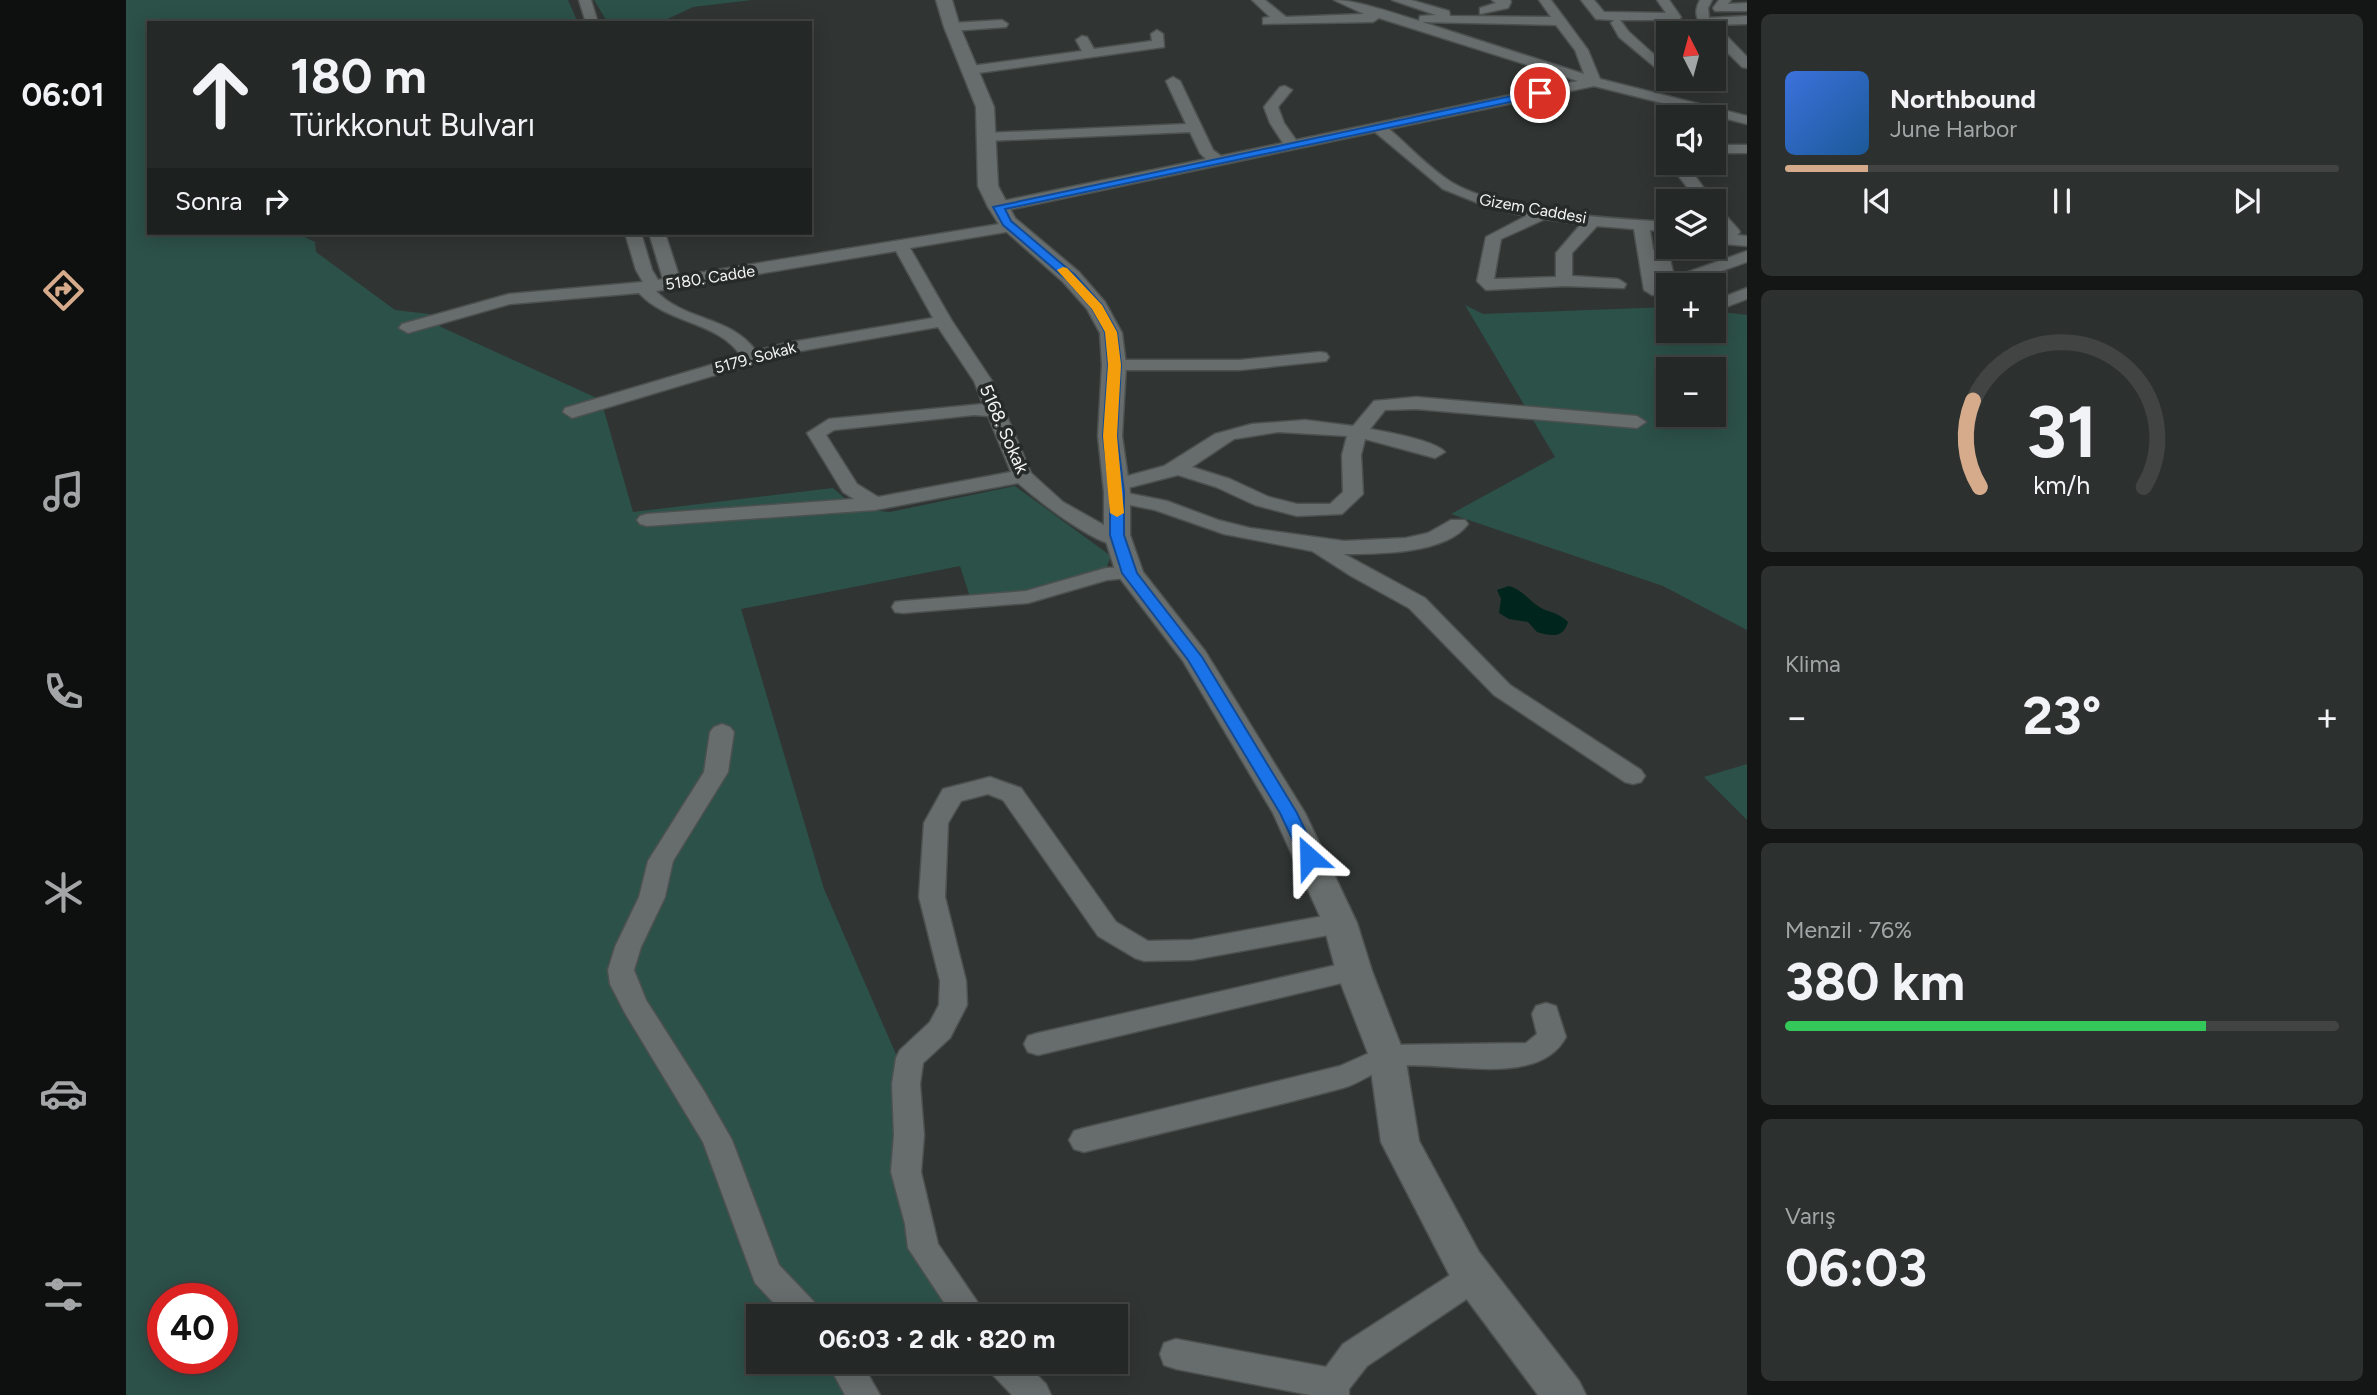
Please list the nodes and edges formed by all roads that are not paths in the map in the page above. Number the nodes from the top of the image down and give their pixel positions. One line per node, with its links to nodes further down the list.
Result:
1 (585, 0): 21 (street)
2 (944, 0): 29 (street)
3 (1258, 0): 18 (street)
4 (1340, 0): 17 (street)
5 (1398, 0): 15 (street)
6 (1498, 0): 15 (street)
7 (1513, 0): 19 (street)
8 (1545, 0): 23 (street)
9 (1587, 0): 16 (street)
10 (1663, 0): 16 (street)
11 (1706, 0): 24 (street)
12 (1726, 0): 14 (street)
13 (1626, 3): 16 (street)
14 (1747, 7)
15 (1486, 15): 17 (street); 19 (street)
16 (1639, 16)
17 (1399, 19): 18 (street); 41 (street)
18 (1283, 20): 22 (street)
19 (1517, 20): 23 (street)
20 (1747, 20): 26 (street)
21 (591, 21)
22 (1268, 21)
23 (1561, 21): 41 (street)
24 (1707, 21)
25 (1617, 23): 36 (street)
26 (1726, 23)
27 (1002, 24): 29 (street)
28 (1726, 26): 30 (street)
29 (952, 27): 38 (street)
30 (1747, 27)
31 (1157, 34): 34 (street)
32 (1082, 40): 34 (street)
33 (1726, 43): 37 (street)
34 (1090, 54): 38 (street)
35 (1726, 61): 39 (street)
36 (1656, 63)
37 (1747, 64)
38 (971, 70): 50 (street)
39 (1747, 77)
40 (1173, 81): 48 (street)
41 (1594, 82): 44 (street); 49 (street)
42 (1285, 90): 51 (street)
43 (1686, 91): 45 (street)
44 (1684, 105)
45 (1701, 105)
46 (1726, 115): 47 (street)
47 (1747, 120)
48 (1195, 128): 50 (street); 54 (street)
49 (1379, 128): 51 (street); 58 (street, Gizem Caddesi)
50 (986, 137): 57 (street)
51 (1292, 145): 54 (street)
52 (1726, 149): 53 (street)
53 (1747, 149)
54 (1217, 160): 57 (street)
55 (1685, 175): 56 (street)
56 (1696, 189)
57 (998, 207): 62 (street)
58 (1544, 213): 59 (street, Gizem Caddesi); 71 (street)
59 (1595, 219): 60 (street, Gizem Caddesi); 71 (street)
60 (1642, 224): 61 (street, Gizem Caddesi); 69 (street)
61 (1656, 226)
62 (1012, 227): 67 (street, 5180. Cadde); 83 (street)
63 (634, 235): 74 (street)
64 (658, 235): 72 (street)
65 (1726, 239): 66 (street)
66 (1747, 241)
67 (901, 246): 72 (street, 5180. Cadde); 79 (street, 5168. Sokak)
68 (1747, 256): 70 (street)
69 (1658, 273)
70 (1700, 273)
71 (1565, 281): 73 (street)
72 (673, 283): 74 (street, 5180. Cadde)
73 (1618, 284)
74 (649, 287): 80 (street, 5180. Cadde); 81 (street)
75 (1747, 293): 76 (street)
76 (1726, 302)
77 (1726, 310): 78 (street)
78 (1747, 313)
79 (943, 321): 81 (street, 5179. Sokak); 84 (street, 5168. Sokak)
80 (408, 328)
81 (751, 357): 85 (street, 5179. Sokak)
82 (1320, 357): 83 (street)
83 (1114, 365): 91 (street)
84 (995, 411): 90 (street, 5168. Sokak); 92 (street)
85 (572, 412)
86 (1637, 422): 87 (street)
87 (1357, 431): 88 (street); 89 (street); 89 (street)
88 (1435, 452)
89 (1177, 468): 91 (street)
90 (1022, 476): 92 (street); 96 (street, 5168. Sokak)
91 (1116, 491): 95 (street); 96 (street)
92 (875, 504): 93 (street)
93 (647, 520)
94 (1458, 524): 95 (street)
95 (1313, 542): 99 (street)
96 (1125, 558): 97 (street); 100 (street)
97 (903, 607)
98 (722, 732): 107 (street)
99 (1633, 776)
100 (1340, 923): 101 (street); 108 (street)
101 (1354, 971): 103 (street); 104 (street)
102 (1546, 1014): 104 (street)
103 (1038, 1044)
104 (1387, 1056): 105 (street); 106 (street)
105 (1084, 1140)
106 (1475, 1276): 112 (street); 115 (street)
107 (796, 1304)
108 (963, 1304)
109 (1177, 1354): 112 (street)
110 (850, 1374): 113 (street)
111 (1014, 1374): 114 (street)
112 (1333, 1389)
113 (863, 1395)
114 (1034, 1395)
115 (1564, 1395)

